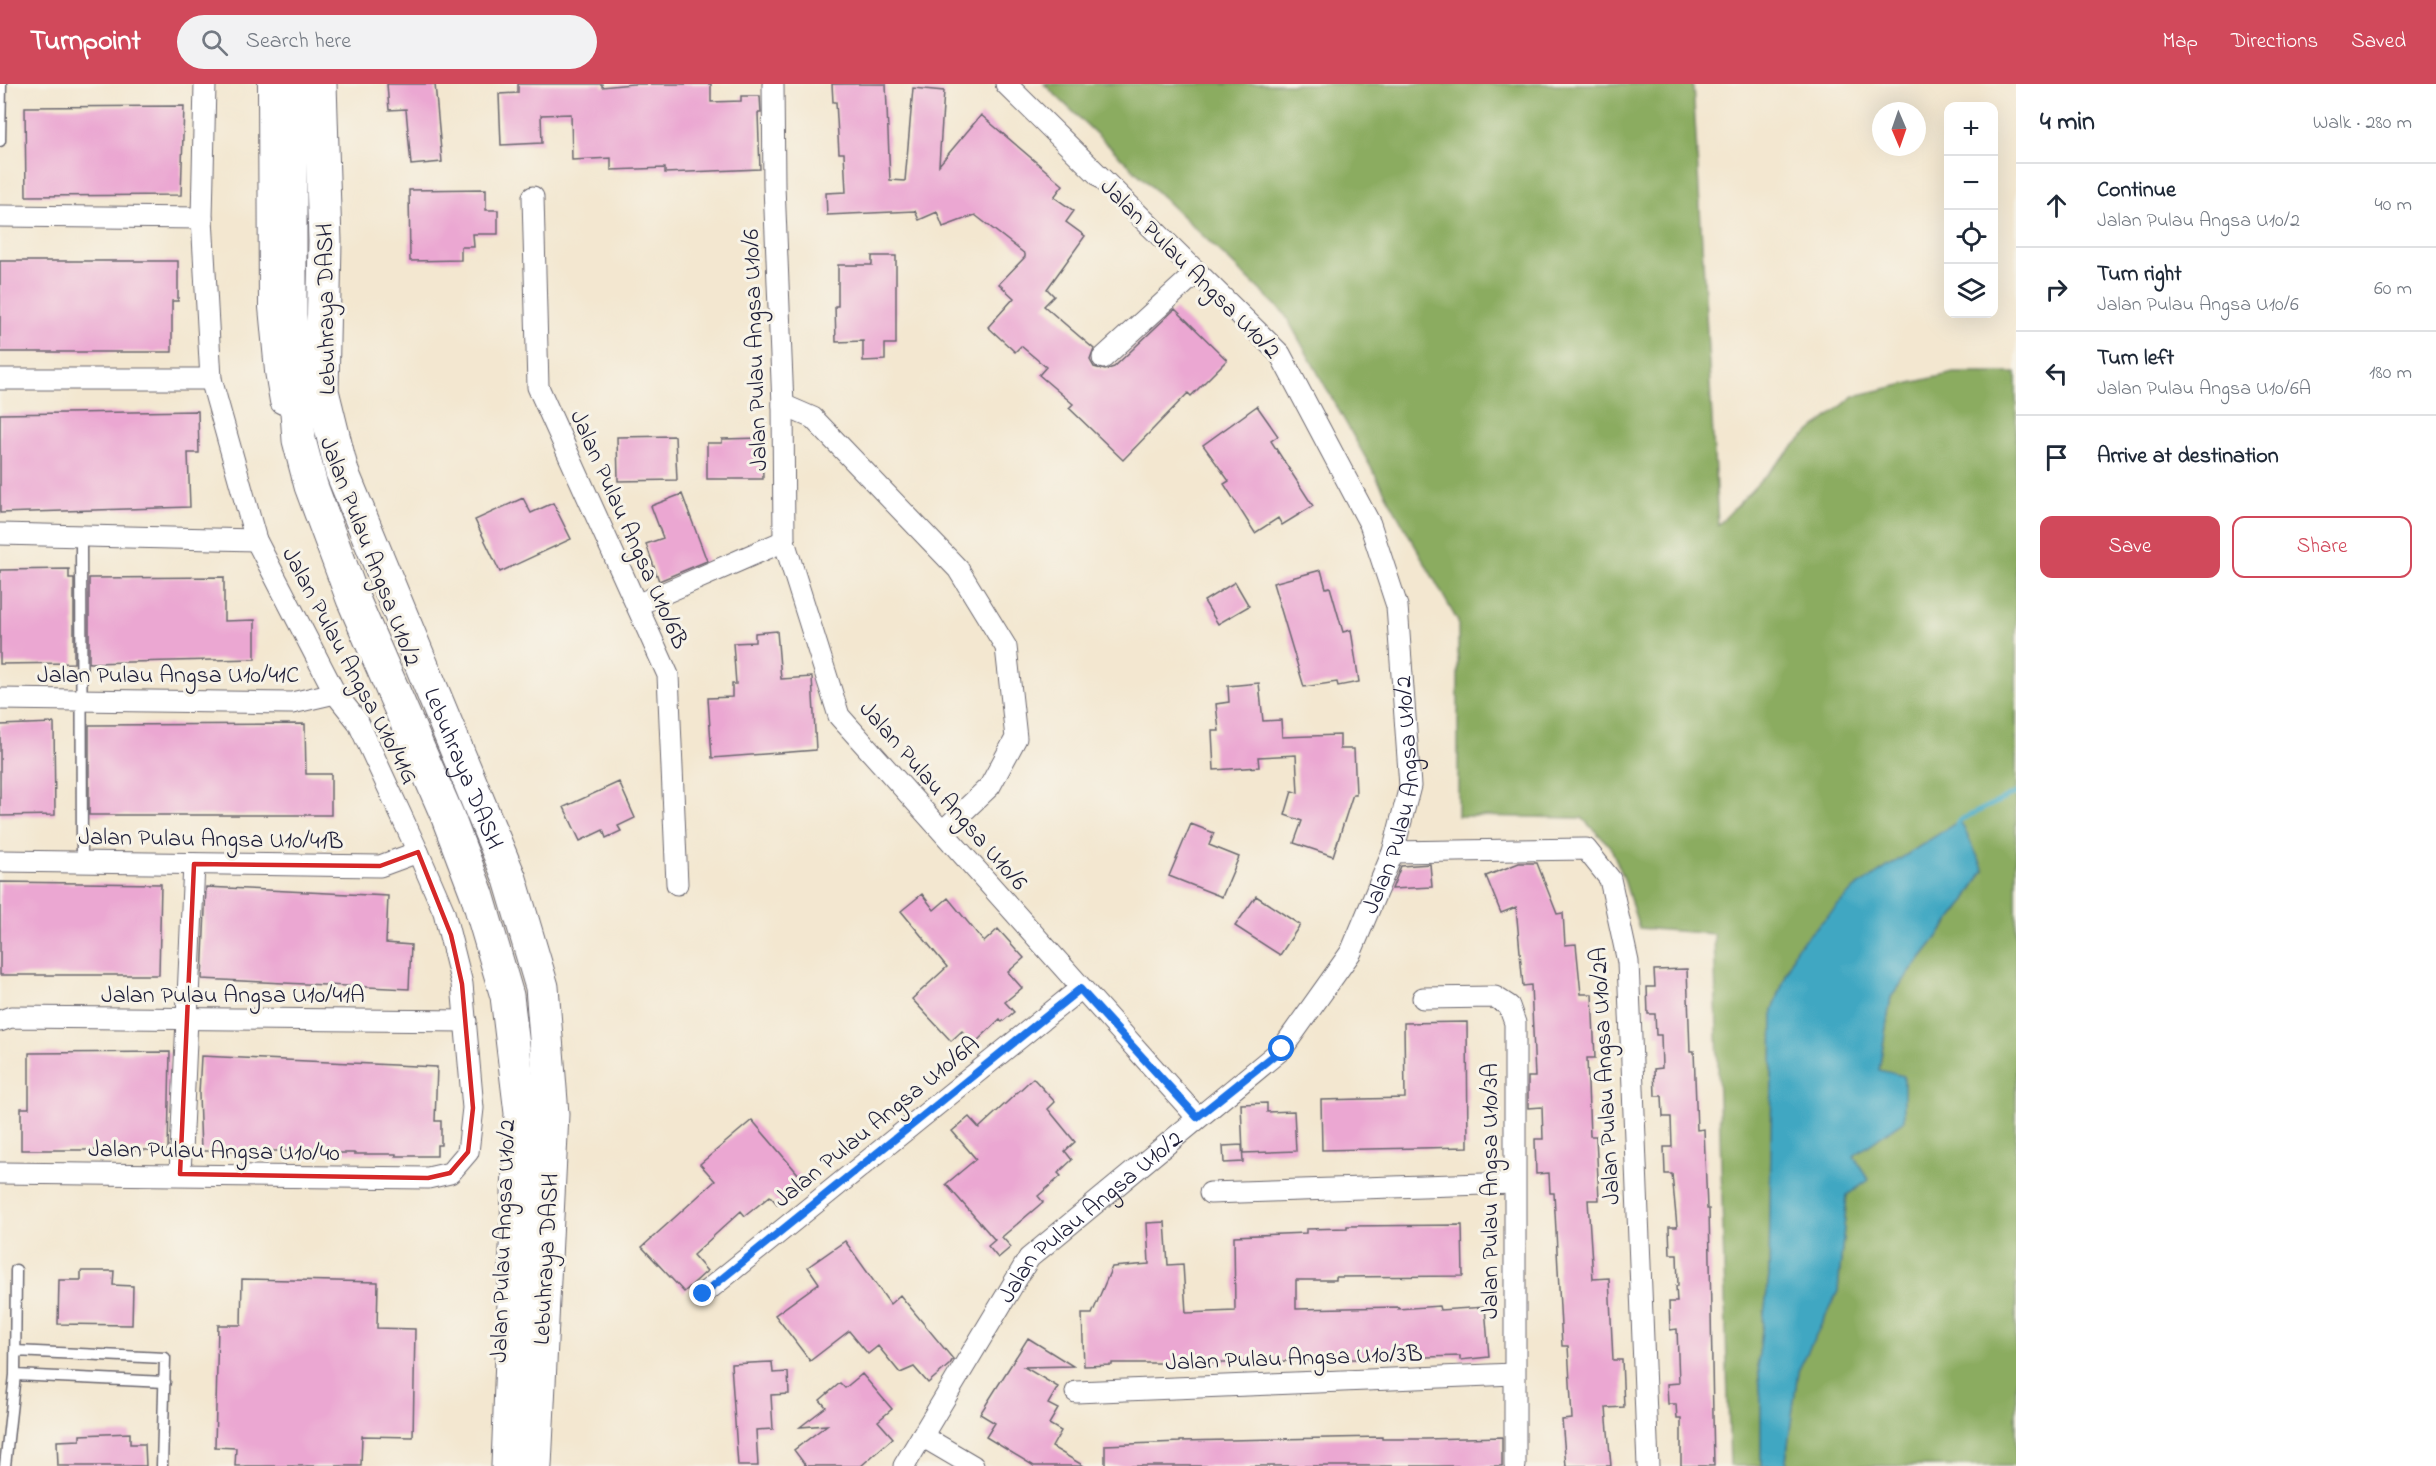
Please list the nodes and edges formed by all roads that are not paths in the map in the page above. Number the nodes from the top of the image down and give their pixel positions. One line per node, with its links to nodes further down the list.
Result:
1 (1, 84): 9 (lane)
2 (205, 84): 12 (street, Jalan Pulau Angsa U10/41G)
3 (271, 84): 54 (street, Jalan Pulau Angsa U10/2)
4 (290, 84): 55 (highway, Lebuhraya DASH)
5 (304, 84): 56 (street, Jalan Pulau Angsa U10/2)
6 (320, 84): 57 (highway, Lebuhraya DASH)
7 (773, 84): 17 (street, Jalan Pulau Angsa U10/6)
8 (1006, 84): 13 (street, Jalan Pulau Angsa U10/2)
9 (0, 141)
10 (533, 197): 22 (street, Jalan Pulau Angsa U10/6B)
11 (0, 216): 12 (street)
12 (202, 218): 16 (street, Jalan Pulau Angsa U10/41G)
13 (1197, 272): 14 (street); 28 (street, Jalan Pulau Angsa U10/2)
14 (1103, 358)
15 (0, 379): 16 (street)
16 (212, 379): 20 (street, Jalan Pulau Angsa U10/41G)
17 (783, 405): 21 (street, Jalan Pulau Angsa U10/6); 26 (street)
18 (0, 534): 19 (street)
19 (81, 536): 20 (street); 25 (lane)
20 (256, 540): 23 (street, Jalan Pulau Angsa U10/41G)
21 (784, 541): 22 (street); 26 (street, Jalan Pulau Angsa U10/6)
22 (637, 605): 32 (street, Jalan Pulau Angsa U10/6B)
23 (335, 693): 25 (street, Jalan Pulau Angsa U10/41C); 27 (street, Jalan Pulau Angsa U10/41G)
24 (0, 699): 25 (street, Jalan Pulau Angsa U10/41C)
25 (81, 700): 30 (lane)
26 (943, 831): 33 (street, Jalan Pulau Angsa U10/6)
27 (418, 852): 31 (street, Jalan Pulau Angsa U10/41B); 37 (street, Jalan Pulau Angsa U10/41G)
28 (1393, 852): 38 (street, Jalan Pulau Angsa U10/2); 61 (street, Jalan Pulau Angsa U10/2A)
29 (0, 861): 30 (street, Jalan Pulau Angsa U10/41B)
30 (82, 862): 31 (street, Jalan Pulau Angsa U10/41B)
31 (194, 864): 36 (street)
32 (677, 884)
33 (1080, 989): 38 (street, Jalan Pulau Angsa U10/6); 45 (street, Jalan Pulau Angsa U10/6A)
34 (1423, 998): 42 (street, Jalan Pulau Angsa U10/3A)
35 (0, 1020): 36 (street, Jalan Pulau Angsa U10/41A)
36 (187, 1020): 37 (street, Jalan Pulau Angsa U10/41A); 40 (street)
37 (466, 1021): 41 (street, Jalan Pulau Angsa U10/41G)
38 (1197, 1117): 51 (street, Jalan Pulau Angsa U10/2)
39 (0, 1173): 40 (street, Jalan Pulau Angsa U10/40)
40 (180, 1174): 41 (street, Jalan Pulau Angsa U10/40)
41 (428, 1178)
42 (1515, 1183): 43 (street); 47 (street, Jalan Pulau Angsa U10/3A)
43 (1210, 1194)
44 (16, 1270): 46 (lane)
45 (703, 1294)
46 (15, 1351): 48 (lane); 49 (lane)
47 (1514, 1374): 50 (street, Jalan Pulau Angsa U10/3B); 60 (street, Jalan Pulau Angsa U10/3A)
48 (15, 1375): 49 (lane); 52 (lane)
49 (165, 1382): 53 (lane)
50 (1076, 1392)
51 (922, 1436): 58 (street, Jalan Pulau Angsa U10/2); 59 (street)
52 (5, 1466)
53 (162, 1466)
54 (493, 1466)
55 (508, 1466)
56 (526, 1466)
57 (536, 1466)
58 (904, 1466)
59 (972, 1466)
60 (1515, 1466)
61 (1648, 1466)

